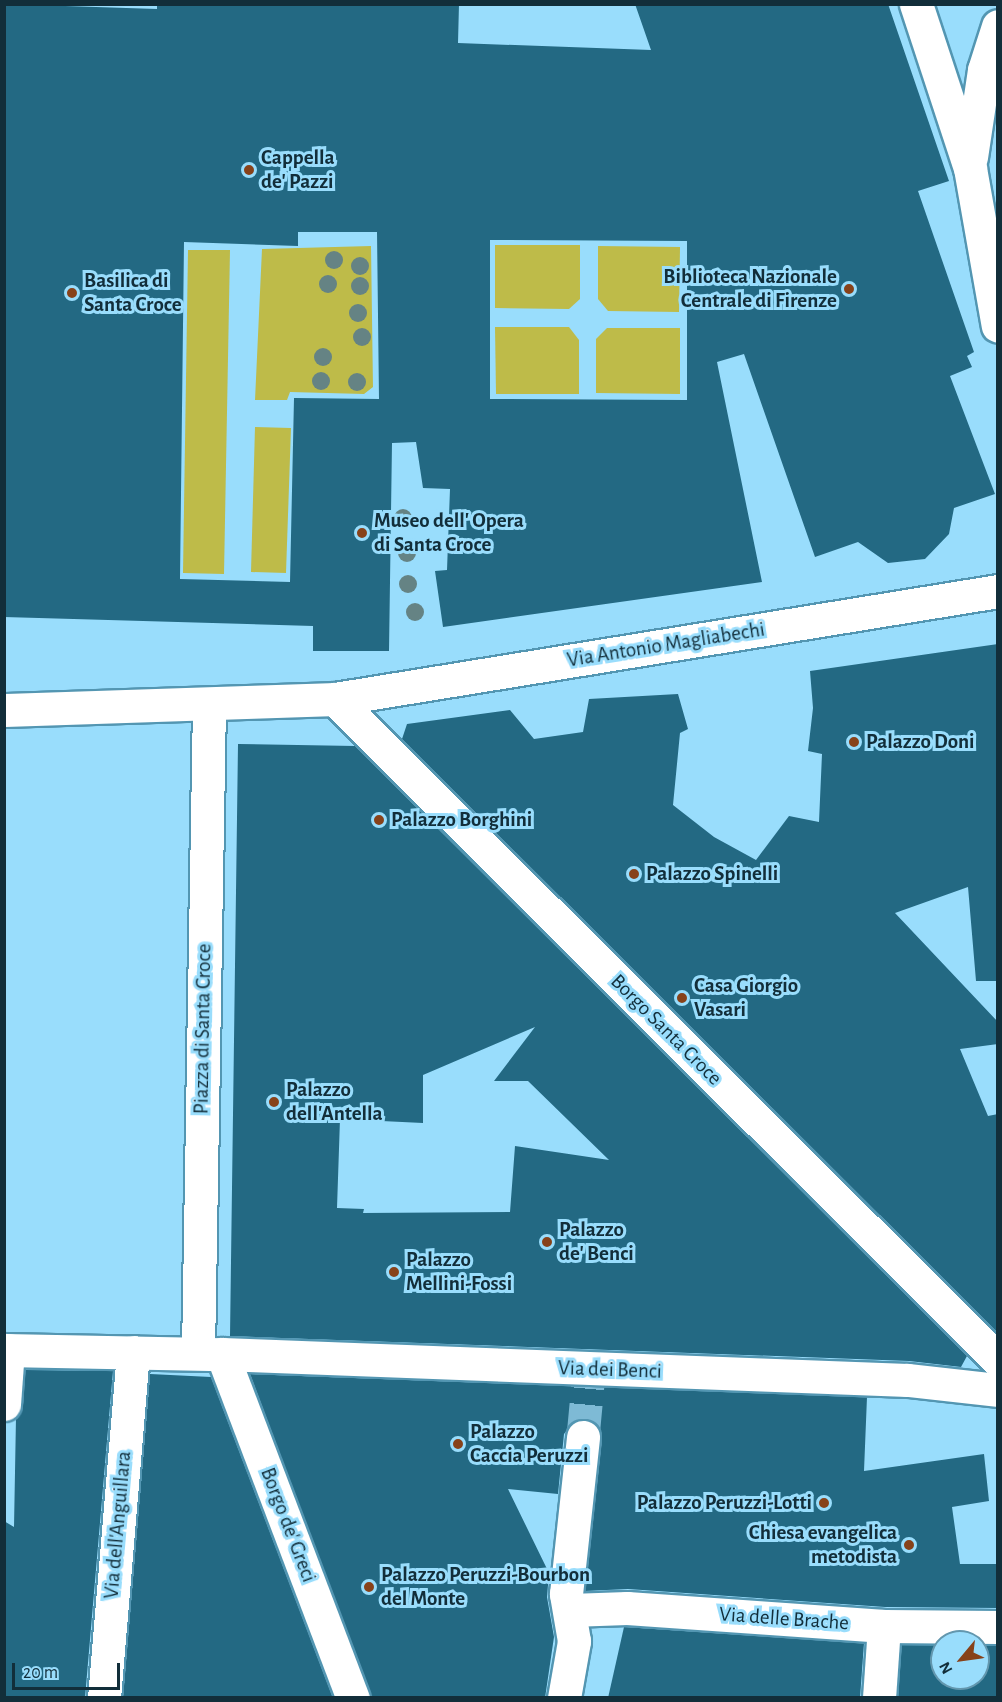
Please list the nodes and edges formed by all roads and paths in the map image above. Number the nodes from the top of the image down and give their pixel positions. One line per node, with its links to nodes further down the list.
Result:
1 (916, 4): 3 (street)
2 (998, 26): 3 (street)
3 (984, 162): 4 (street)
4 (998, 326)
5 (998, 591): 6 (street, Via Antonio Magliabechi)
6 (335, 699): 7 (street, Via Antonio Magliabechi); 12 (street, Borgo Santa Croce)
7 (223, 705): 8 (street); 11 (street, Piazza di Santa Croce)
8 (4, 710)
9 (6, 1350): 10 (street); 14 (street)
10 (133, 1352): 11 (street); 19 (street, Via dell'Anguillara)
11 (210, 1354): 13 (street, Via dei Benci); 20 (street, Borgo de' Greci)
12 (998, 1360)
13 (998, 1389)
14 (4, 1404)
15 (583, 1437): 16 (street)
16 (570, 1610): 17 (street, Via delle Brache); 21 (street)
17 (884, 1626): 18 (street, Via delle Brache); 22 (street)
18 (998, 1627)
19 (104, 1698)
20 (353, 1698)
21 (564, 1698)
22 (879, 1698)

